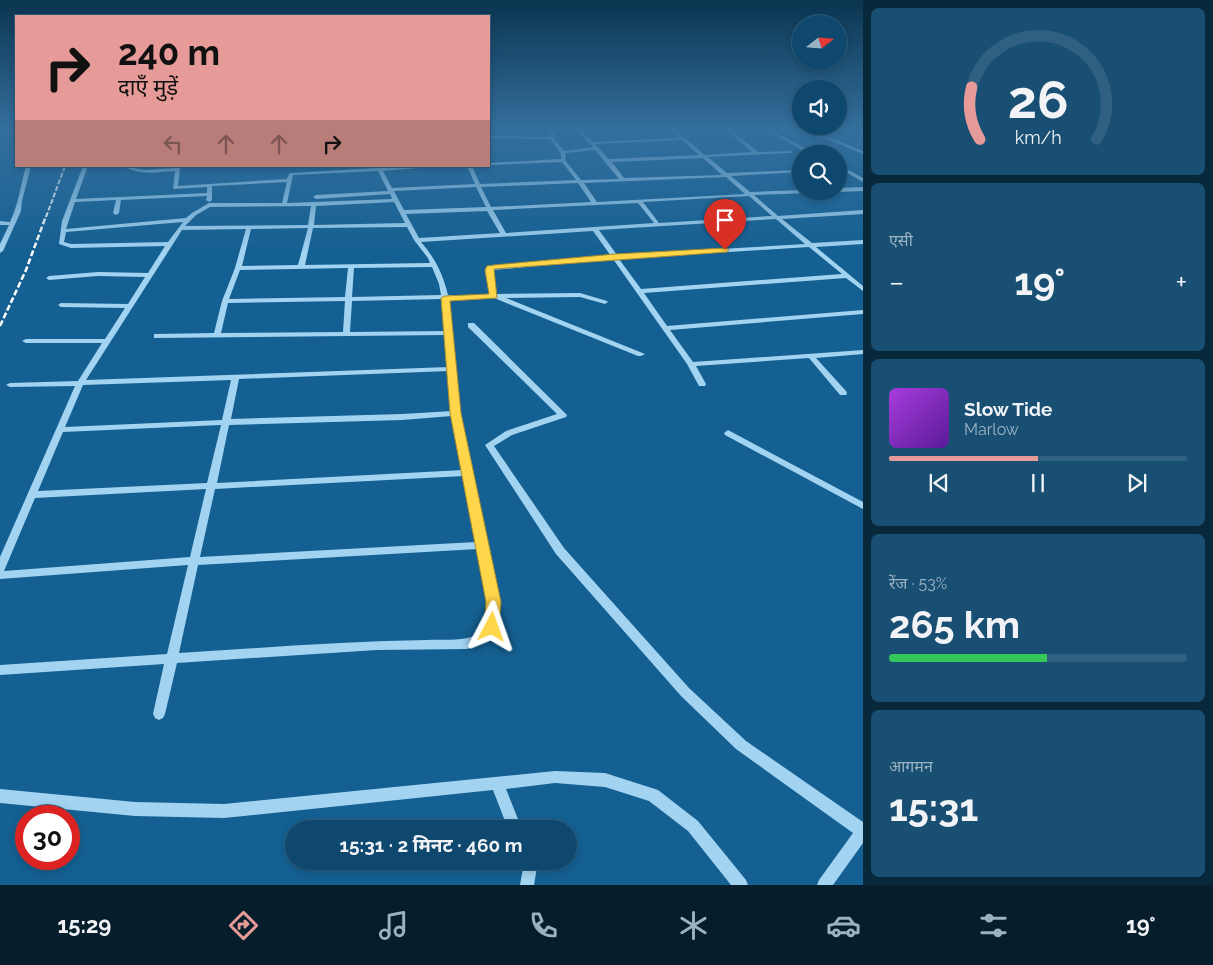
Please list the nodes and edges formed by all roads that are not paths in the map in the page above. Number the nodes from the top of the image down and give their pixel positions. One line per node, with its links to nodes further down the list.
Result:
1 (28, 170): 43 (street)
2 (84, 170): 31 (street)
3 (178, 170): 20 (street)
4 (291, 170): 14 (street)
5 (356, 170): 14 (street)
6 (380, 170): 25 (street)
7 (471, 170): 19 (street)
8 (571, 170): 17 (street)
9 (615, 170): 15 (street)
10 (720, 170): 13 (street)
11 (792, 171): 13 (street)
12 (847, 171): 16 (street)
13 (725, 175): 15 (street); 26 (street)
14 (290, 177): 18 (street); 33 (street)
15 (623, 180): 17 (street)
16 (863, 180)
17 (580, 182): 19 (street); 32 (street)
18 (210, 185): 20 (street); 24 (street)
19 (479, 186): 25 (street); 36 (street)
20 (175, 188): 28 (street)
21 (863, 189): 22 (street)
22 (847, 190)
23 (792, 192): 26 (street)
24 (209, 194): 28 (street); 35 (street)
25 (392, 194): 27 (street); 34 (street); 37 (street)
26 (748, 195): 30 (street); 40 (street)
27 (316, 196)
28 (173, 197): 29 (street)
29 (119, 198): 31 (street); 39 (street)
30 (639, 200): 32 (street); 45 (street)
31 (72, 201): 50 (street)
32 (595, 203): 36 (street)
33 (284, 204): 34 (street); 35 (street)
34 (314, 204): 46 (street)
35 (209, 205): 41 (street)
36 (489, 209): 37 (street); 51 (street)
37 (402, 212): 44 (street)
38 (863, 212): 40 (street)
39 (116, 213)
40 (777, 218): 45 (street); 55 (street)
41 (187, 220): 48 (street); 50 (street)
42 (0, 223): 43 (street)
43 (13, 224): 56 (street)
44 (409, 225): 46 (street); 52 (street)
45 (658, 225): 49 (street)
46 (311, 226): 47 (street); 59 (street)
47 (249, 227): 48 (street); 61 (street)
48 (180, 228): 54 (street)
49 (595, 229): 51 (street); 57 (street)
50 (63, 231): 54 (street)
51 (504, 234): 52 (street)
52 (417, 240): 58 (street)
53 (863, 242): 55 (street)
54 (169, 244): 62 (street)
55 (810, 245): 57 (street); 63 (street)
56 (0, 251)
57 (615, 257): 66 (street); 67 (street)
58 (434, 265): 60 (street); 68 (street)
59 (301, 267): 60 (street); 61 (street)
60 (351, 267): 70 (street)
61 (238, 268): 69 (street)
62 (149, 275): 64 (street); 73 (street)
63 (847, 276): 65 (street); 66 (street)
64 (49, 278)
65 (863, 290)
66 (640, 291): 76 (street)
67 (494, 296): 68 (street); 71 (street); 84 (street)
68 (445, 298): 70 (street); 77 (street)
69 (225, 301): 70 (street); 79 (street)
70 (350, 301): 78 (street)
71 (604, 302)
72 (61, 305): 73 (street)
73 (129, 306): 82 (street)
74 (863, 312): 76 (street)
75 (471, 324): 111 (street)
76 (666, 328): 86 (street)
77 (449, 333): 78 (street); 87 (street)
78 (346, 334): 79 (street)
79 (217, 335): 80 (street)
80 (157, 336)
81 (26, 341): 82 (street)
82 (107, 341): 89 (street)
83 (863, 352): 85 (street)
84 (641, 354)
85 (811, 356): 86 (street); 92 (street)
86 (691, 364): 90 (street)
87 (452, 368): 88 (street); 93 (street)
88 (236, 377): 89 (street); 94 (street)
89 (80, 383): 91 (street); 95 (street)
90 (702, 384)
91 (10, 385)
92 (843, 393)
93 (456, 413): 94 (street); 97 (street)
94 (227, 422): 95 (street); 98 (street)
95 (60, 430): 99 (street)
96 (728, 433): 100 (street)
97 (469, 473): 98 (street); 101 (street)
98 (212, 485): 99 (street); 102 (street)
99 (32, 495): 103 (street)
100 (863, 506)
101 (482, 545): 102 (street); 105 (street)
102 (195, 561): 104 (street); 105 (street)
103 (0, 569)
104 (0, 575)
105 (172, 659): 106 (street); 107 (street)
106 (0, 670)
107 (158, 714)
108 (497, 783): 109 (street); 110 (street); 114 (street)
109 (0, 796)
110 (511, 820)
111 (863, 831): 115 (street)
112 (530, 870): 113 (street)
113 (527, 885)
114 (741, 885)
115 (824, 885)

